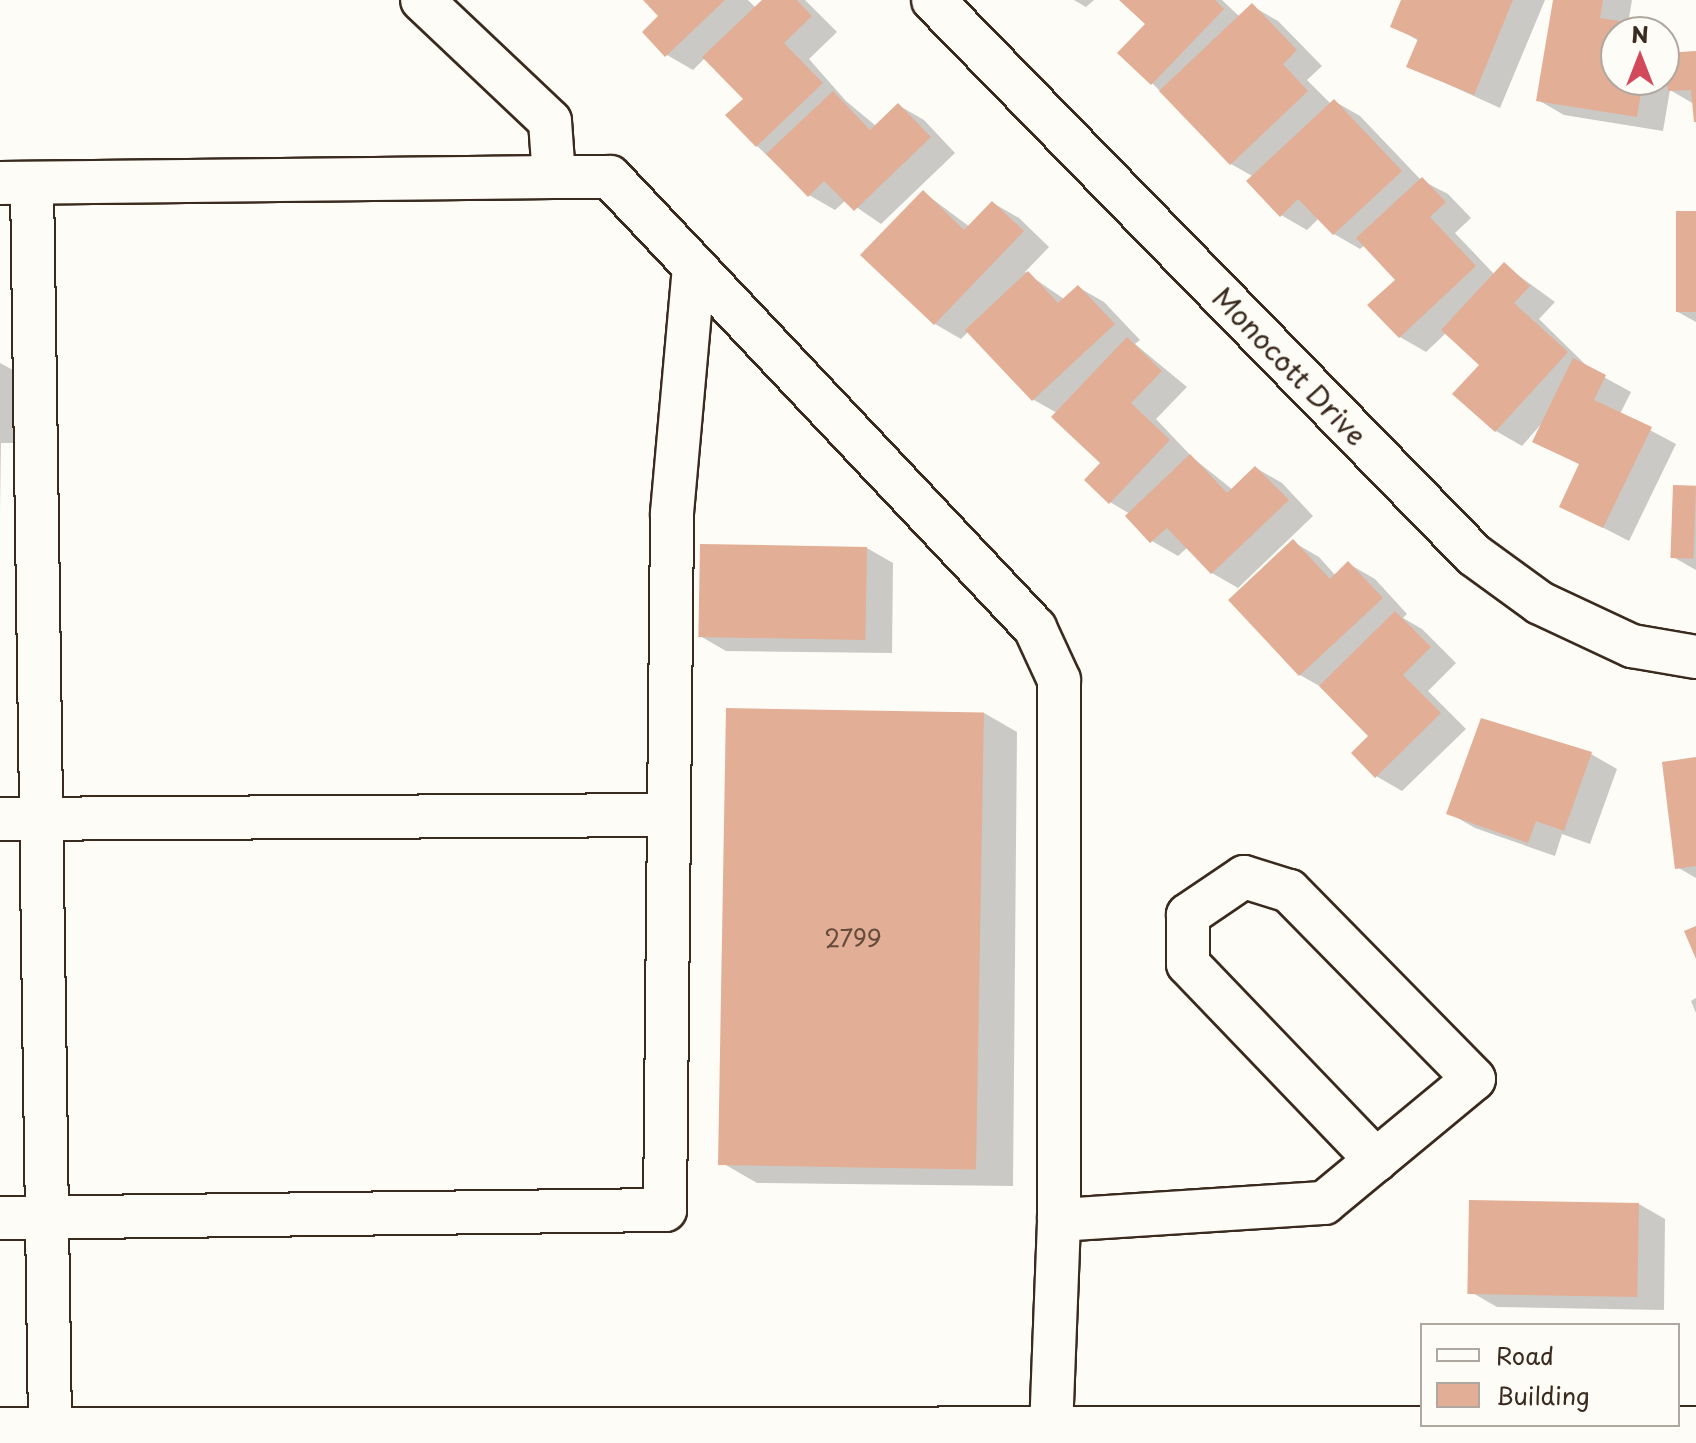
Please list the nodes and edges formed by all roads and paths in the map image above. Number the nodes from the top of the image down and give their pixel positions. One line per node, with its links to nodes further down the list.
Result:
1 (422, 0): 3 (street)
2 (933, 0): 6 (street, Monocott Drive)
3 (554, 177): 4 (street); 5 (street)
4 (16, 183): 7 (street)
5 (694, 267): 8 (street); 13 (street)
6 (1696, 657)
7 (41, 815): 8 (street); 9 (street); 11 (street)
8 (669, 815): 11 (street)
9 (0, 819)
10 (1376, 1160): 10 (street); 13 (street)
11 (47, 1217): 12 (street); 16 (street)
12 (0, 1218)
13 (1059, 1220): 17 (street)
14 (1696, 1429): 17 (main road)
15 (0, 1430): 16 (main road)
16 (50, 1430): 17 (main road)
17 (1051, 1430)

